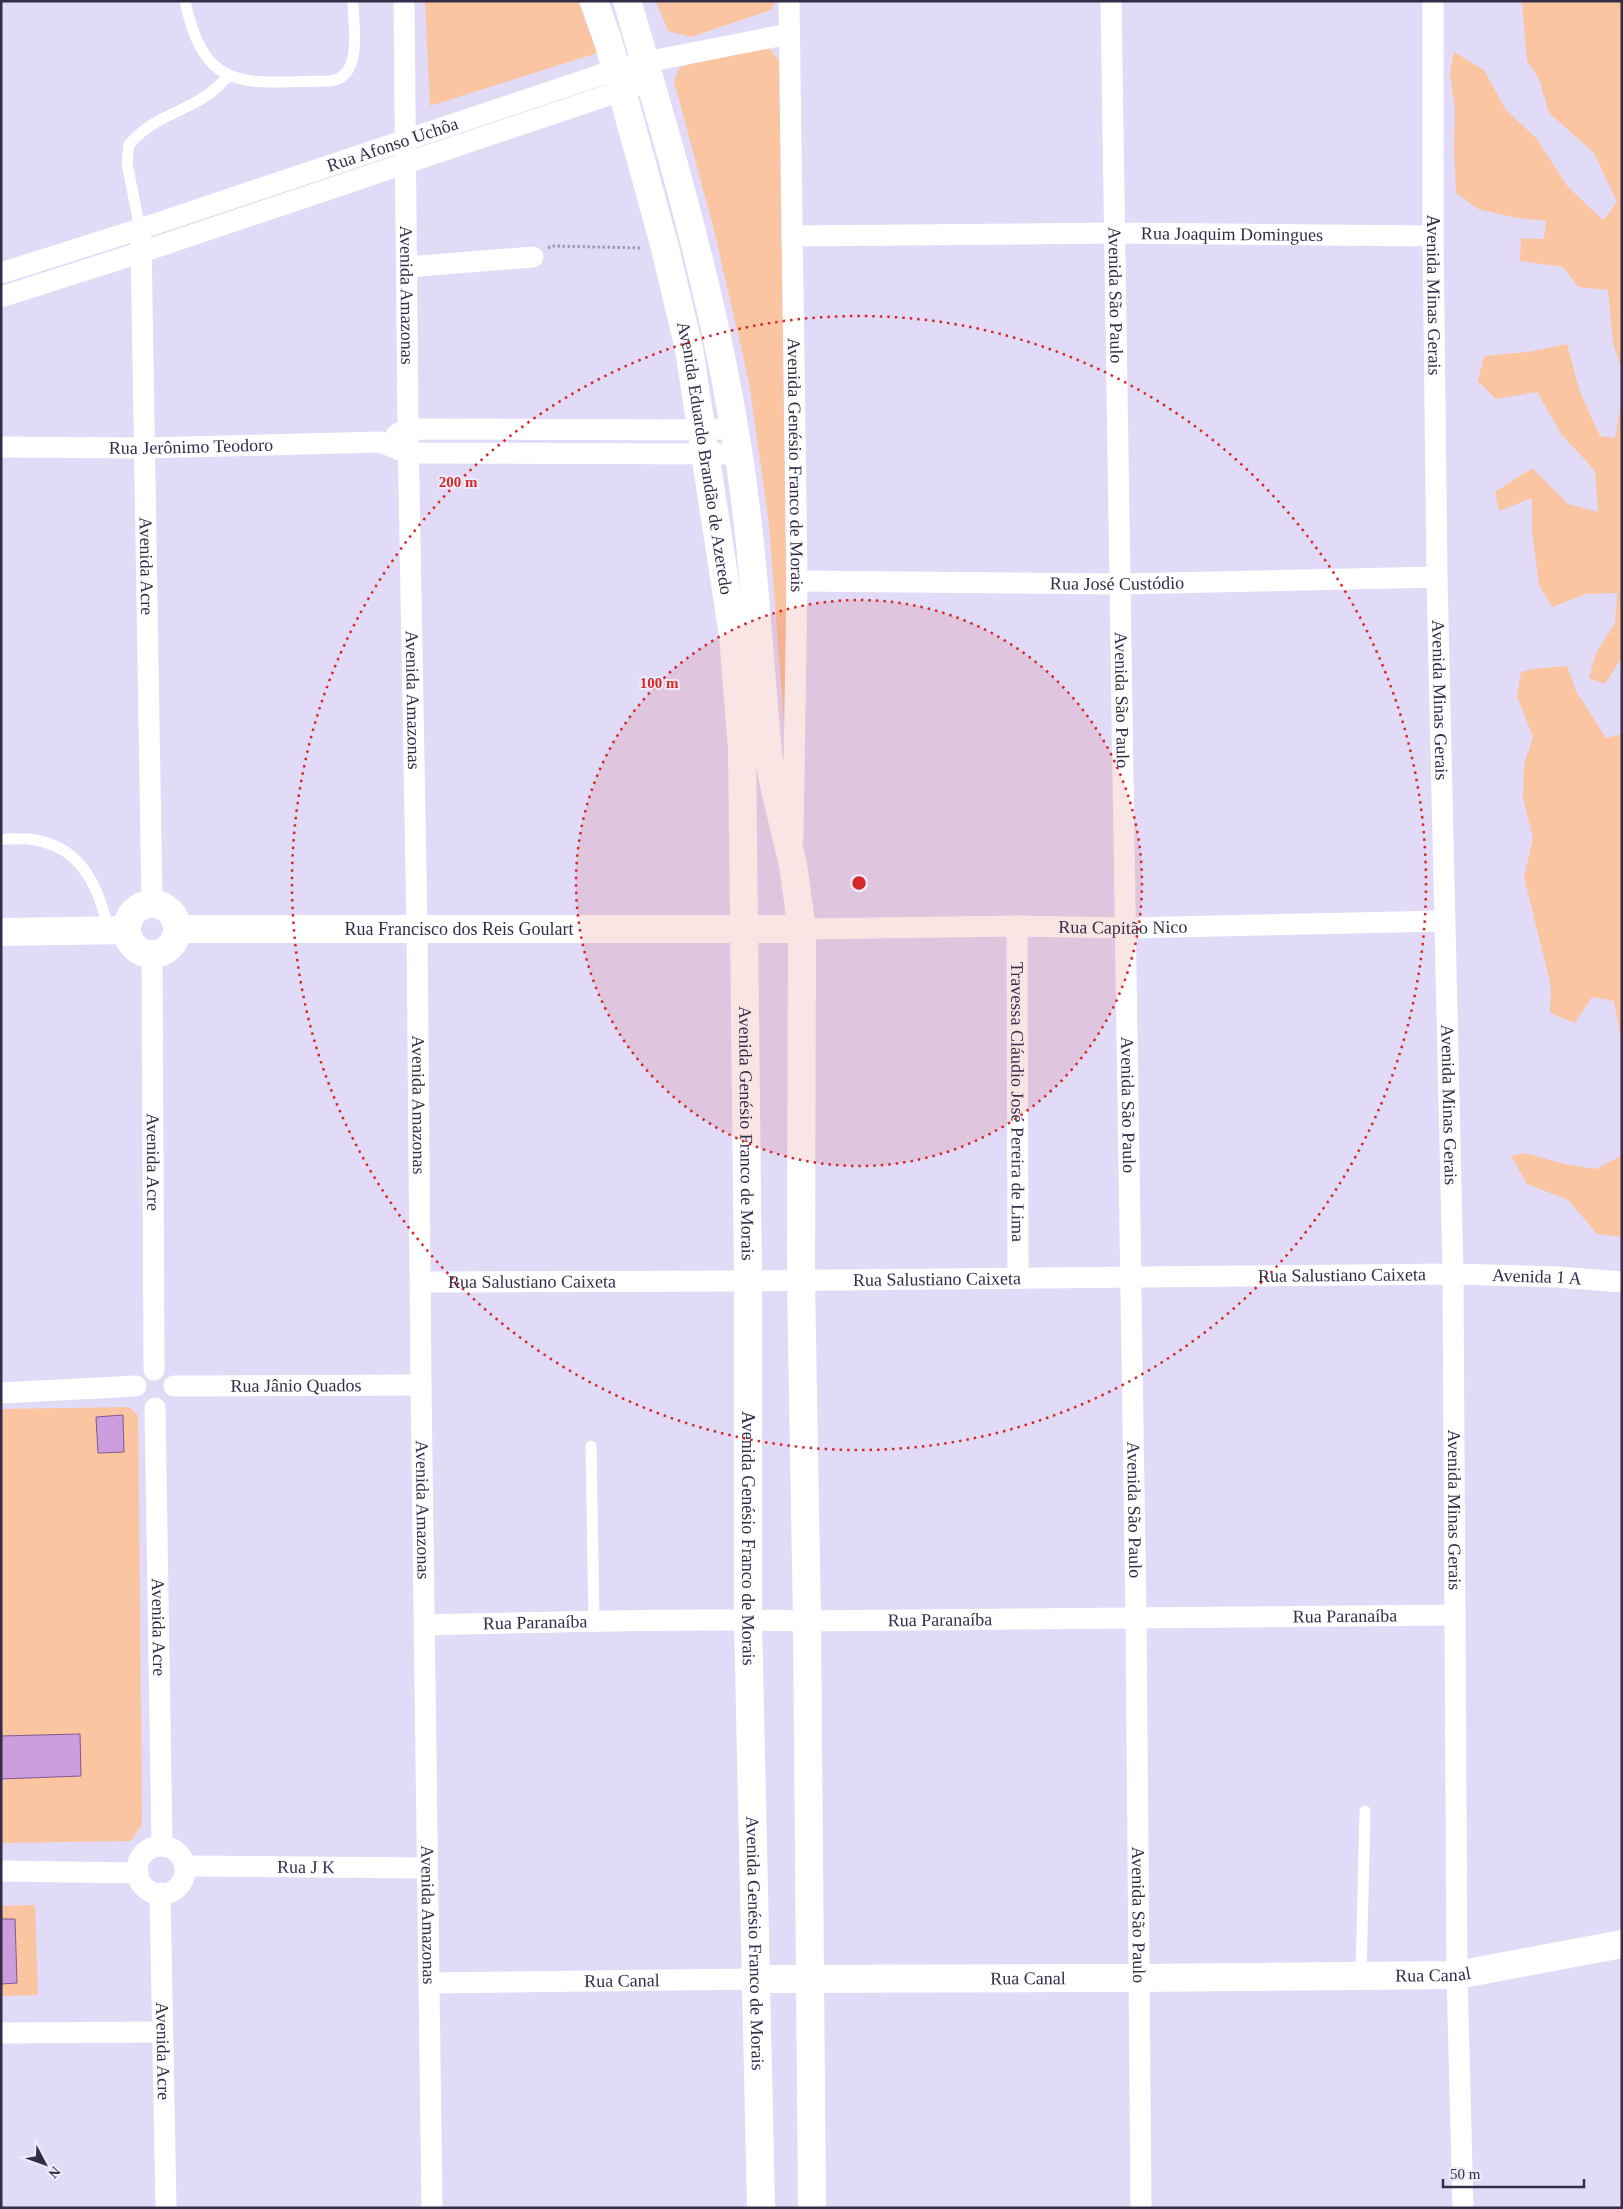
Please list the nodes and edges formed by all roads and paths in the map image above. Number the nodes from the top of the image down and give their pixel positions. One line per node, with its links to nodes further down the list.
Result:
1 (185, 1): 11 (lane)
2 (352, 1): 11 (lane)
3 (404, 1): 13 (street, Avenida Amazonas)
4 (594, 1): 12 (main road, Avenida Eduardo Brandão de Azeredo)
5 (627, 1): 10 (main road, Avenida Eduardo Brandão de Azeredo)
6 (789, 1): 9 (street, Avenida Genésio Franco de Morais)
7 (1111, 1): 16 (street, Avenida São Paulo)
8 (1433, 1): 18 (street, Avenida Minas Gerais)
9 (789, 34): 10 (street, Rua Afonso Uchôa); 17 (street, Avenida Genésio Franco de Morais)
10 (648, 71): 12 (street, Rua Afonso Uchôa); 26 (main road, Avenida Eduardo Brandão de Azeredo)
11 (228, 76): 15 (lane)
12 (618, 80): 13 (street, Rua Afonso Uchôa); 14 (street, Rua Afonso Uchôa); 19 (main road, Avenida Eduardo Brandão de Azeredo)
13 (406, 140): 14 (street, Avenida Amazonas); 15 (street, Rua Afonso Uchôa)
14 (406, 163): 20 (street, Rua Afonso Uchôa); 22 (street, Avenida Amazonas)
15 (140, 229): 20 (street, Avenida Acre); 23 (street, Rua Afonso Uchôa)
16 (1115, 234): 17 (street, Rua Joaquim Domingues); 18 (street, Rua Joaquim Domingues); 34 (street, Avenida São Paulo)
17 (792, 236): 33 (street, Avenida Genésio Franco de Morais)
18 (1433, 236): 32 (street, Avenida Minas Gerais)
19 (665, 248): 21 (path); 28 (main road, Avenida Eduardo Brandão de Azeredo)
20 (142, 252): 24 (street, Rua Afonso Uchôa); 30 (street, Avenida Acre)
21 (533, 257): 22 (street)
22 (407, 267): 25 (street, Avenida Amazonas)
23 (1, 273)
24 (1, 297)
25 (408, 430): 27 (street, Rua Jerônimo Teodoro); 28 (street, Rua Jerônimo Teodoro); 31 (street, Avenida Amazonas)
26 (736, 441): 28 (street, Rua Jerônimo Teodoro); 36 (main road, Avenida Eduardo Brandão de Azeredo)
27 (380, 442): 30 (street, Rua Jerônimo Teodoro); 31 (street, Rua Jerônimo Teodoro)
28 (704, 442): 31 (street, Rua Jerônimo Teodoro); 40 (main road, Avenida Eduardo Brandão de Azeredo)
29 (1, 447): 30 (street, Rua Jerônimo Teodoro)
30 (143, 448): 37 (street, Avenida Acre)
31 (408, 453): 43 (street, Avenida Amazonas)
32 (1437, 577): 34 (street, Rua José Custódio); 38 (street, Avenida Minas Gerais)
33 (798, 580): 34 (street, Rua José Custódio); 36 (street, Avenida Genésio Franco de Morais)
34 (1120, 584): 41 (street, Avenida São Paulo)
35 (1, 840): 45 (lane)
36 (793, 865): 44 (main road, Avenida Genésio Franco de Morais)
37 (152, 903): 42 (main road); 45 (main road)
38 (1444, 922): 41 (street, Rua Capitão Nico); 48 (street, Avenida Minas Gerais)
39 (1017, 926): 41 (street, Rua Capitão Nico); 44 (street, Rua Capitão Nico); 50 (street, Travessa Cláudio José Pereira de Lima)
40 (743, 928): 43 (main road, Rua Francisco dos Reis Goulart); 44 (main road); 52 (main road, Avenida Genésio Franco de Morais)
41 (1126, 928): 49 (street, Avenida São Paulo)
42 (177, 929): 43 (main road, Rua Francisco dos Reis Goulart); 47 (main road)
43 (417, 929): 53 (street, Avenida Amazonas)
44 (802, 929): 51 (main road, Avenida Genésio Franco de Morais)
45 (117, 930): 46 (main road); 47 (main road)
46 (1, 932)
47 (152, 954): 55 (street, Avenida Acre)
48 (1454, 1274): 49 (street, Rua Salustiano Caixeta); 54 (street, Avenida 1 A); 62 (street, Avenida Minas Gerais)
49 (1130, 1276): 50 (street, Rua Salustiano Caixeta); 63 (street, Avenida São Paulo)
50 (1018, 1278): 51 (street, Rua Salustiano Caixeta)
51 (801, 1280): 52 (street, Rua Salustiano Caixeta); 66 (main road, Avenida Genésio Franco de Morais)
52 (748, 1281): 53 (street, Rua Salustiano Caixeta); 64 (main road, Avenida Genésio Franco de Morais)
53 (421, 1282): 56 (street, Avenida Amazonas)
54 (1622, 1282)
55 (154, 1370): 57 (street); 58 (street)
56 (420, 1385): 58 (street, Rua Jânio Quados); 67 (street, Avenida Amazonas)
57 (136, 1386): 59 (street); 60 (street)
58 (174, 1386): 60 (street)
59 (1, 1393)
60 (155, 1408): 69 (street, Avenida Acre)
61 (591, 1446): 65 (lane)
62 (1455, 1615): 63 (street, Rua Paranaíba); 76 (street, Avenida Minas Gerais)
63 (1136, 1618): 66 (street, Rua Paranaíba); 79 (street, Avenida São Paulo)
64 (748, 1620): 65 (street, Rua Paranaíba); 66 (street, Rua Paranaíba); 78 (main road, Avenida Genésio Franco de Morais)
65 (594, 1621): 67 (street, Rua Paranaíba)
66 (807, 1621): 80 (main road, Avenida Genésio Franco de Morais)
67 (424, 1625): 71 (street, Avenida Amazonas)
68 (1365, 1811): 77 (lane)
69 (162, 1846): 70 (street); 73 (street)
70 (185, 1866): 71 (street, Rua J K); 74 (street)
71 (426, 1868): 81 (street, Avenida Amazonas)
72 (1, 1871): 73 (street)
73 (138, 1873): 74 (street)
74 (160, 1894): 82 (street, Avenida Acre)
75 (1622, 1944): 76 (main road, Rua Canal)
76 (1457, 1975): 77 (main road, Rua Canal); 89 (street, Avenida Minas Gerais)
77 (1361, 1976): 79 (main road, Rua Canal)
78 (754, 1978): 80 (main road, Rua Canal); 81 (street, Rua Canal); 86 (main road, Avenida Genésio Franco de Morais)
79 (1139, 1978): 80 (main road, Rua Canal); 88 (street, Avenida São Paulo)
80 (810, 1979): 87 (main road, Avenida Genésio Franco de Morais)
81 (430, 1983): 85 (street, Avenida Amazonas)
82 (162, 2032): 83 (street); 84 (street, Avenida Acre)
83 (1, 2033)
84 (166, 2208)
85 (432, 2208)
86 (761, 2208)
87 (812, 2208)
88 (1141, 2208)
89 (1463, 2208)

